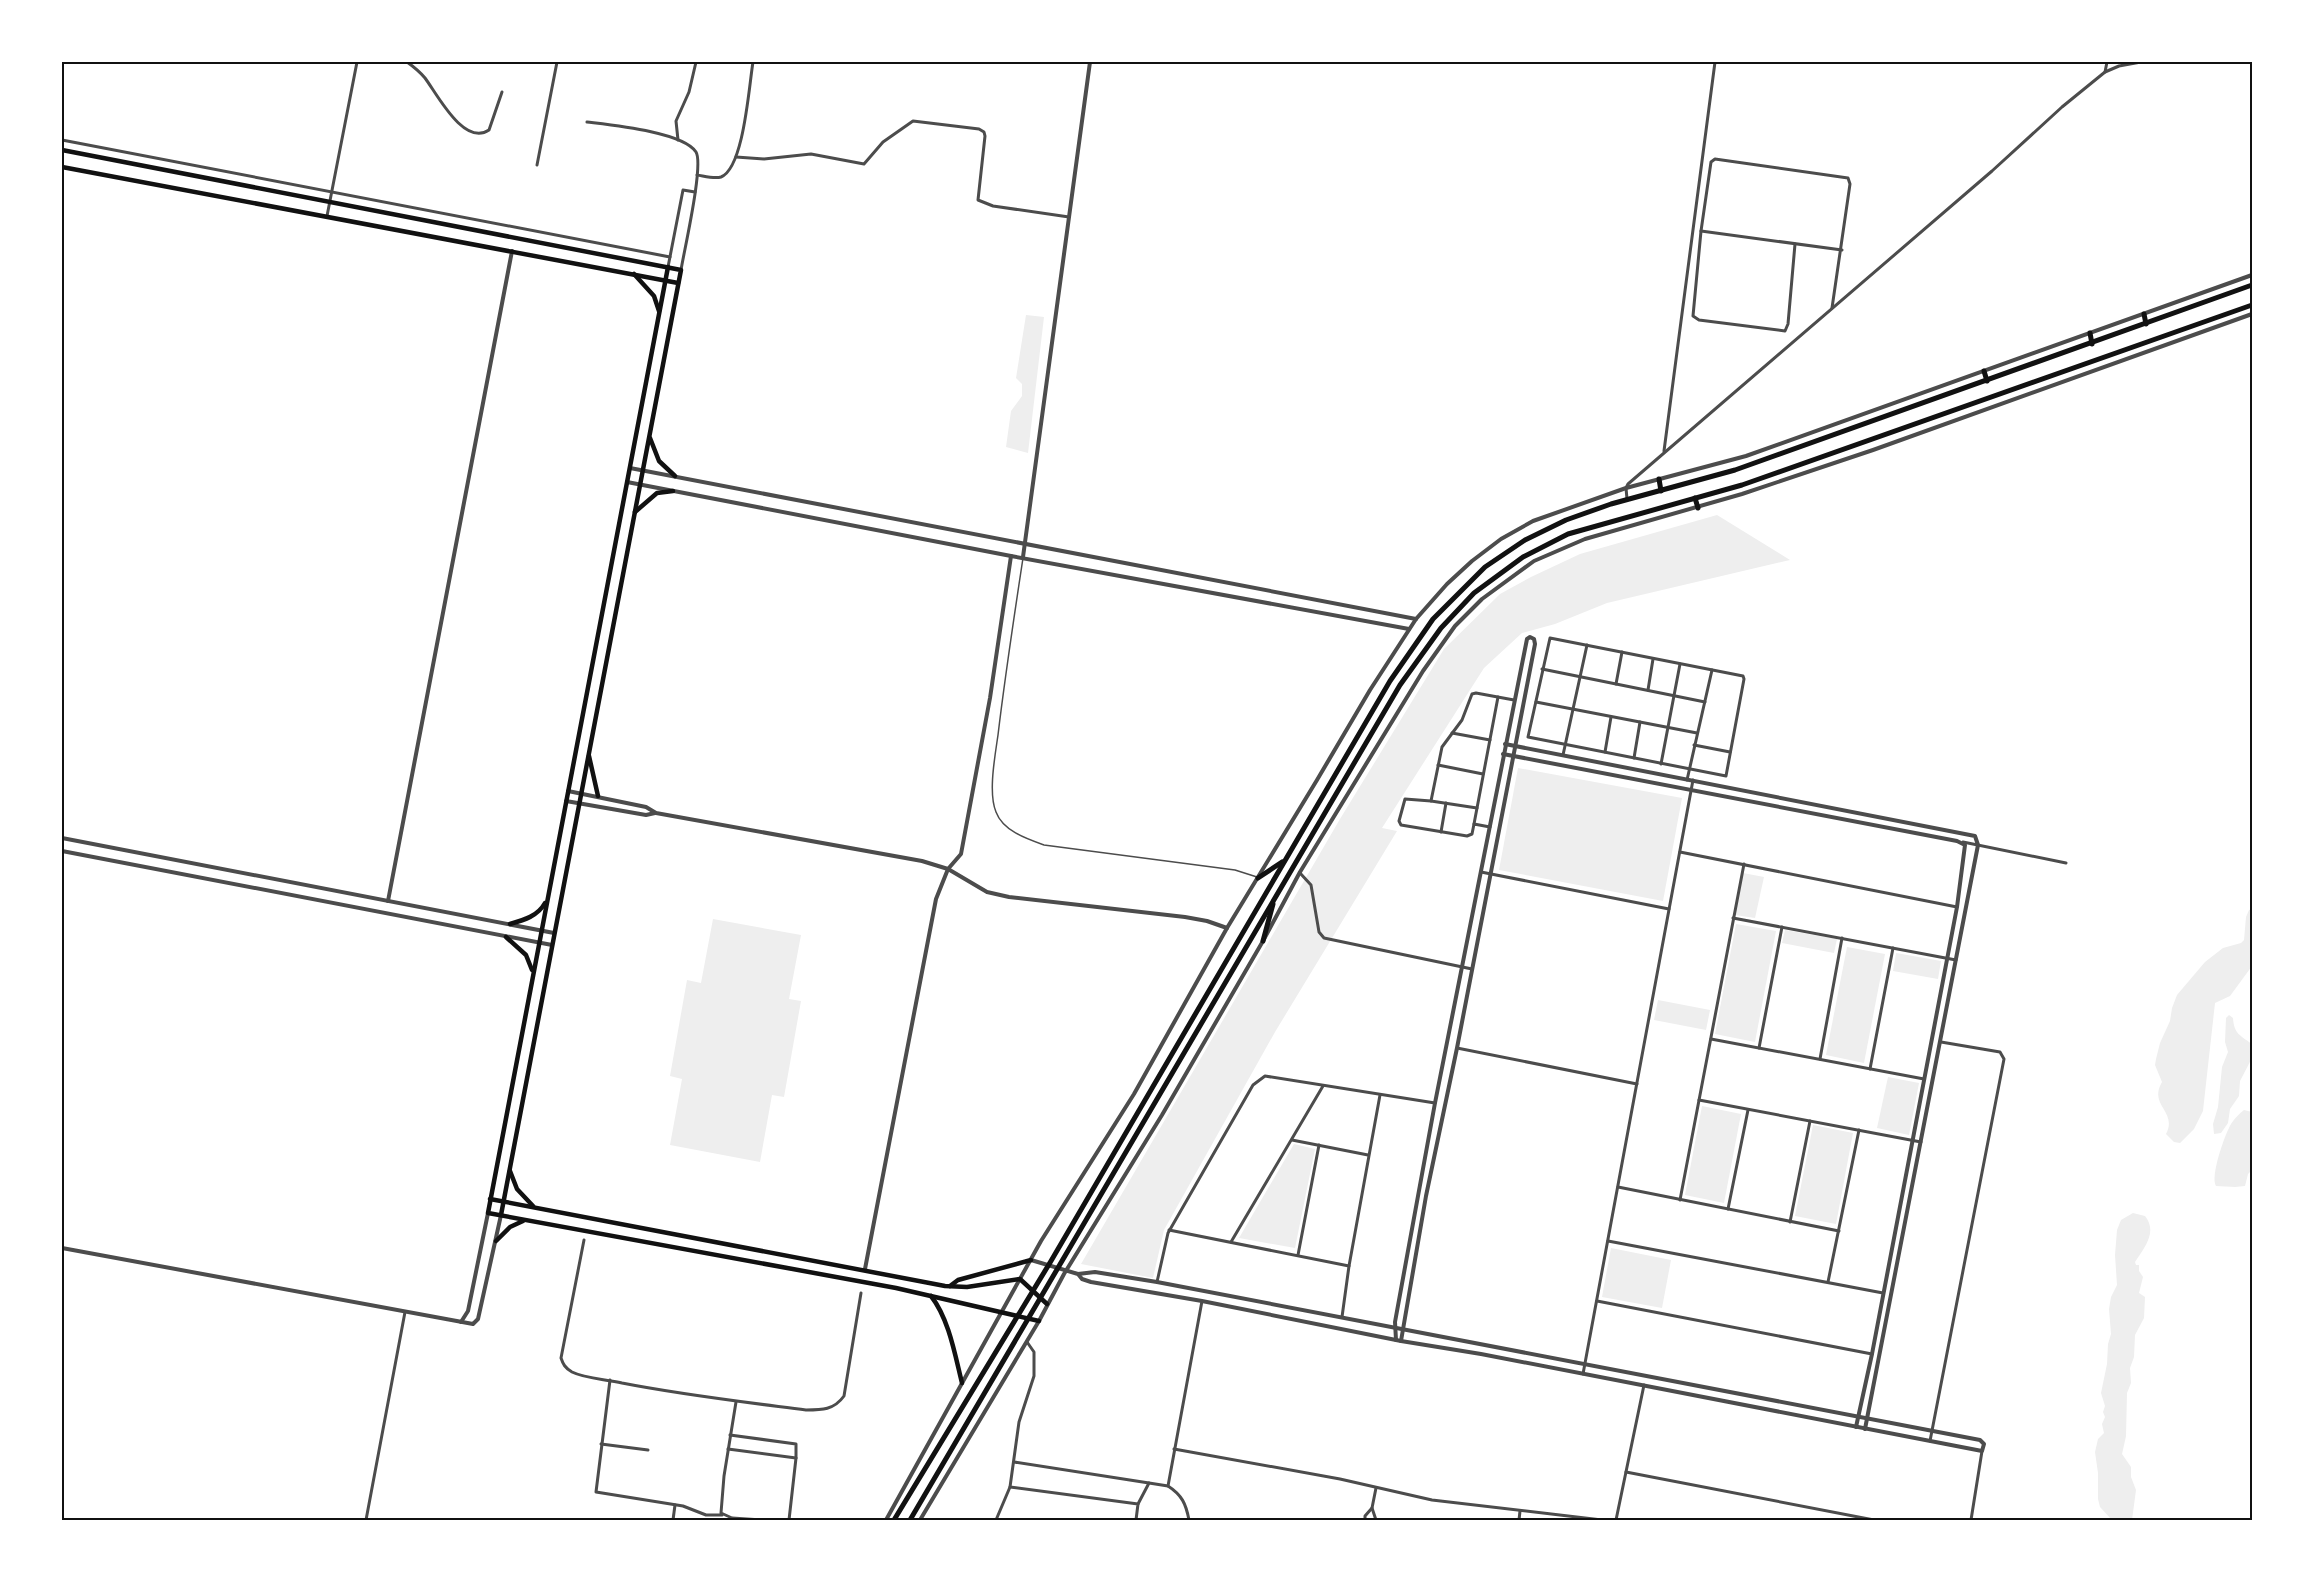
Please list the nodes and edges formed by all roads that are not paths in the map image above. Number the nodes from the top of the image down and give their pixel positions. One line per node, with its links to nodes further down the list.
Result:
1 (357, 62): 20 (street)
2 (407, 62): 11 (street)
3 (557, 62): 17 (street)
4 (696, 62): 13 (street)
5 (753, 62): 16 (street)
6 (1090, 62): 24 (street)
7 (1715, 62): 50 (street)
8 (2107, 62): 10 (street)
9 (2141, 62): 10 (street)
10 (2105, 72): 38 (street)
11 (502, 92)
12 (587, 122): 13 (street)
13 (678, 140): 19 (street)
14 (62, 141): 20 (street)
15 (62, 150): 22 (main road)
16 (736, 157): 19 (street); 24 (street)
17 (537, 165)
18 (62, 166): 23 (main road)
19 (697, 174): 21 (street)
20 (331, 192): 22 (street); 29 (street)
21 (695, 192): 29 (street); 31 (street)
22 (329, 201): 23 (street); 30 (main road)
23 (327, 217): 27 (main road)
24 (1069, 217): 64 (street)
25 (1701, 231): 26 (street); 26 (street); 28 (street)
26 (1795, 244): 28 (street)
27 (512, 250): 32 (main road); 135 (street)
28 (1842, 250): 38 (street)
29 (670, 257): 30 (street)
30 (668, 267): 31 (main road); 34 (main road)
31 (681, 270): 35 (main road)
32 (634, 274): 34 (main road); 39 (main road)
33 (2253, 275): 40 (street)
34 (666, 280): 35 (main road); 39 (main road)
35 (678, 283): 48 (main road)
36 (2253, 285): 42 (highway)
37 (2253, 304): 60 (highway)
38 (1831, 310): 50 (street)
39 (659, 314): 51 (main road)
40 (2144, 314): 42 (highway); 43 (street)
41 (2253, 314): 62 (street)
42 (2146, 324): 44 (highway)
43 (2090, 333): 44 (highway); 45 (street)
44 (2092, 344): 46 (highway)
45 (1984, 371): 46 (highway); 47 (street)
46 (1987, 381): 49 (highway)
47 (1817, 431): 49 (highway); 54 (street)
48 (649, 435): 52 (main road); 53 (main road)
49 (1820, 440): 59 (highway)
50 (1664, 453): 57 (street)
51 (630, 468): 52 (street); 55 (main road)
52 (642, 471): 53 (street); 56 (main road)
53 (675, 476): 64 (street)
54 (1659, 479): 57 (street); 59 (highway)
55 (627, 482): 56 (street); 108 (main road)
56 (640, 483): 58 (street); 63 (main road)
57 (1626, 488): 61 (street); 67 (street)
58 (673, 491): 63 (main road); 65 (street)
59 (1660, 491): 61 (highway)
60 (1695, 498): 62 (highway); 133 (highway)
61 (1627, 499): 125 (highway)
62 (1698, 508): 130 (street)
63 (634, 514): 94 (main road)
64 (1024, 543): 66 (street); 67 (street)
65 (1011, 556): 66 (street); 128 (street)
66 (1023, 557): 68 (street); 132 (lane)
67 (1416, 619): 68 (street)
68 (1409, 629): 132 (street)
69 (1587, 645): 70 (street); 73 (street); 75 (street)
70 (1622, 652): 71 (street); 76 (street)
71 (1653, 659): 72 (street); 77 (street)
72 (1680, 664): 74 (street); 78 (street)
73 (1542, 669): 75 (street); 81 (street)
74 (1712, 670): 82 (street); 96 (street)
75 (1581, 677): 76 (street); 83 (street)
76 (1616, 684): 77 (street)
77 (1648, 690): 78 (street)
78 (1674, 695): 82 (street); 86 (street)
79 (1498, 697): 80 (street); 87 (street); 89 (street)
80 (1514, 700): 90 (street); 93 (street)
81 (1536, 702): 83 (street); 91 (street)
82 (1705, 702): 88 (street)
83 (1574, 710): 84 (street); 91 (street)
84 (1611, 717): 85 (street); 95 (street)
85 (1640, 722): 86 (street); 100 (street)
86 (1668, 727): 88 (street); 101 (street)
87 (1452, 733): 89 (street); 102 (street)
88 (1697, 733): 92 (street)
89 (1490, 740): 104 (street)
90 (1505, 744): 93 (street); 97 (street)
91 (1566, 745): 95 (street); 99 (street)
92 (1694, 745): 96 (street); 103 (street)
93 (1515, 746): 98 (street); 99 (street)
94 (588, 750): 109 (main road); 110 (main road)
95 (1605, 752): 100 (street)
96 (1730, 752): 103 (street)
97 (1503, 754): 98 (street); 118 (street)
98 (1513, 755): 107 (street); 131 (street)
99 (1563, 755): 105 (street)
100 (1634, 758): 101 (street)
101 (1661, 764): 103 (street)
102 (1438, 765): 104 (street); 112 (street)
103 (1689, 770): 105 (street)
104 (1484, 774): 115 (street)
105 (1687, 780): 106 (street)
106 (1693, 780): 107 (street); 122 (street)
107 (1691, 790): 121 (street); 124 (street)
108 (568, 791): 109 (street); 111 (main road)
109 (580, 792): 110 (street); 113 (main road)
110 (598, 796): 116 (street)
111 (566, 801): 113 (street); 134 (main road)
112 (1431, 801): 114 (street); 119 (street)
113 (579, 803): 116 (street); 143 (main road)
114 (1446, 803): 115 (street); 119 (street)
115 (1477, 808): 117 (street)
116 (656, 813): 128 (street)
117 (1474, 824): 118 (street); 119 (street)
118 (1490, 827): 129 (street)
119 (1441, 832)
120 (62, 838): 135 (street)
121 (1963, 842): 122 (street); 136 (street)
122 (1978, 845): 126 (street); 151 (street)
123 (62, 851): 144 (street)
124 (1680, 852): 127 (street); 137 (street)
125 (1284, 861): 132 (highway); 256 (highway)
126 (2066, 863)
127 (1744, 864): 136 (street); 138 (street)
128 (948, 869): 141 (street); 198 (street)
129 (1481, 872): 131 (street); 152 (street)
130 (1300, 873): 146 (street); 152 (street)
131 (1490, 874): 137 (street); 153 (street)
132 (1258, 878): 141 (street)
133 (1274, 896): 146 (highway); 257 (highway)
134 (547, 898): 139 (main road); 142 (main road)
135 (388, 901): 139 (street)
136 (1956, 907): 150 (street)
137 (1669, 909): 162 (street)
138 (1734, 918): 140 (street); 155 (street)
139 (510, 924): 142 (street)
140 (1782, 927): 145 (street); 158 (street)
141 (1227, 928): 196 (street)
142 (541, 930): 143 (street); 147 (main road)
143 (554, 933): 148 (main road)
144 (506, 937): 147 (street); 154 (main road)
145 (1842, 938): 149 (street); 159 (street)
146 (1263, 941): 199 (street)
147 (539, 943): 148 (street); 154 (main road)
148 (552, 945): 175 (main road)
149 (1893, 948): 150 (street); 160 (street)
150 (1946, 958): 151 (street); 161 (street)
151 (1956, 960): 156 (street)
152 (1463, 967): 153 (street); 166 (street)
153 (1472, 969): 157 (street)
154 (533, 976): 177 (main road)
155 (1711, 1039): 158 (street); 165 (street)
156 (1941, 1042): 172 (street); 231 (street)
157 (1457, 1048): 162 (street); 217 (street)
158 (1758, 1048): 159 (street)
159 (1820, 1059): 160 (street)
160 (1870, 1069): 161 (street)
161 (1924, 1079): 171 (street)
162 (1637, 1084): 176 (street)
163 (1323, 1086): 164 (street); 170 (street); 188 (street)
164 (1380, 1095): 166 (street); 174 (street)
165 (1699, 1100): 167 (street); 178 (street)
166 (1436, 1103): 216 (street)
167 (1748, 1110): 168 (street); 181 (street)
168 (1810, 1121): 169 (street); 186 (street)
169 (1859, 1130): 171 (street); 189 (street)
170 (1292, 1140): 173 (street); 193 (street)
171 (1912, 1140): 172 (street); 206 (street)
172 (1922, 1142): 228 (street)
173 (1319, 1145): 174 (street); 195 (street)
174 (1368, 1155): 197 (street)
175 (509, 1168): 179 (main road); 180 (main road)
176 (1618, 1187): 178 (street); 191 (street)
177 (490, 1199): 179 (main road); 182 (main road)
178 (1680, 1200): 181 (street)
179 (503, 1201): 180 (main road); 183 (main road)
180 (534, 1207): 184 (main road)
181 (1728, 1209): 186 (street)
182 (488, 1213): 183 (main road); 215 (street)
183 (501, 1215): 185 (main road); 192 (street)
184 (584, 1216): 187 (main road); 198 (main road)
185 (529, 1220): 187 (main road); 192 (main road)
186 (1790, 1222): 189 (street)
187 (582, 1229): 207 (main road)
188 (1169, 1230): 193 (street); 202 (street)
189 (1839, 1232): 203 (street)
190 (584, 1240): 223 (street)
191 (1608, 1241): 203 (street); 209 (street)
192 (496, 1242): 215 (street)
193 (1232, 1242): 195 (street)
194 (62, 1248): 212 (street)
195 (1298, 1255): 197 (street)
196 (1031, 1260): 199 (street); 201 (street); 204 (main road)
197 (1349, 1266): 213 (street)
198 (865, 1269): 204 (main road)
199 (1066, 1271): 200 (street); 210 (street)
200 (1078, 1275): 202 (street); 208 (street)
201 (1020, 1279): 204 (main road); 210 (main road); 211 (street)
202 (1157, 1282): 213 (street)
203 (1828, 1282): 206 (street)
204 (950, 1286)
205 (861, 1293): 226 (street)
206 (1883, 1293): 220 (street)
207 (930, 1295): 211 (main road); 224 (main road)
208 (1202, 1301): 219 (street); 236 (street)
209 (1597, 1301): 220 (street); 221 (street)
210 (1047, 1304): 214 (street)
211 (1001, 1311): 214 (main road); 224 (street)
212 (405, 1312): 215 (street); 251 (street)
213 (1342, 1317): 216 (street)
214 (1039, 1321): 218 (street)
215 (460, 1323)
216 (1395, 1327): 217 (street); 219 (street)
217 (1402, 1329): 219 (street); 221 (street)
218 (1026, 1341): 240 (street); 258 (street)
219 (1398, 1341): 222 (street)
220 (1872, 1354): 227 (street)
221 (1585, 1364): 222 (street); 227 (street)
222 (1583, 1374): 225 (street)
223 (610, 1380): 226 (street); 234 (street)
224 (962, 1383): 255 (street)
225 (1644, 1385): 229 (street); 241 (street)
226 (736, 1402): 232 (street)
227 (1858, 1416): 228 (street); 229 (street)
228 (1867, 1418): 230 (street); 231 (street)
229 (1856, 1427): 230 (street)
230 (1865, 1429): 233 (street)
231 (1933, 1431): 233 (street); 238 (street)
232 (730, 1435): 235 (street); 239 (street)
233 (1930, 1441): 238 (street)
234 (601, 1444): 237 (street); 247 (street)
235 (728, 1449): 239 (street); 250 (street)
236 (1174, 1449): 243 (street); 245 (street)
237 (648, 1450)
238 (1982, 1451): 268 (street)
239 (796, 1458): 254 (street)
240 (1014, 1462): 242 (street); 244 (street)
241 (1626, 1473): 266 (street); 267 (street)
242 (1149, 1483): 243 (street); 246 (street)
243 (1168, 1486): 261 (street)
244 (1010, 1487): 246 (street); 259 (street)
245 (1376, 1488): 248 (street); 249 (street)
246 (1138, 1504): 260 (street)
247 (675, 1505): 250 (street); 252 (street)
248 (1372, 1508): 262 (street); 263 (street)
249 (1520, 1510): 264 (street); 265 (street)
250 (722, 1515): 253 (street)
251 (366, 1521)
252 (673, 1521)
253 (762, 1521)
254 (789, 1521)
255 (886, 1521)
256 (894, 1521)
257 (910, 1521)
258 (920, 1521)
259 (996, 1521)
260 (1136, 1521)
261 (1189, 1521)
262 (1365, 1521)
263 (1376, 1521)
264 (1519, 1521)
265 (1602, 1521)
266 (1616, 1521)
267 (1874, 1521)
268 (1971, 1521)

